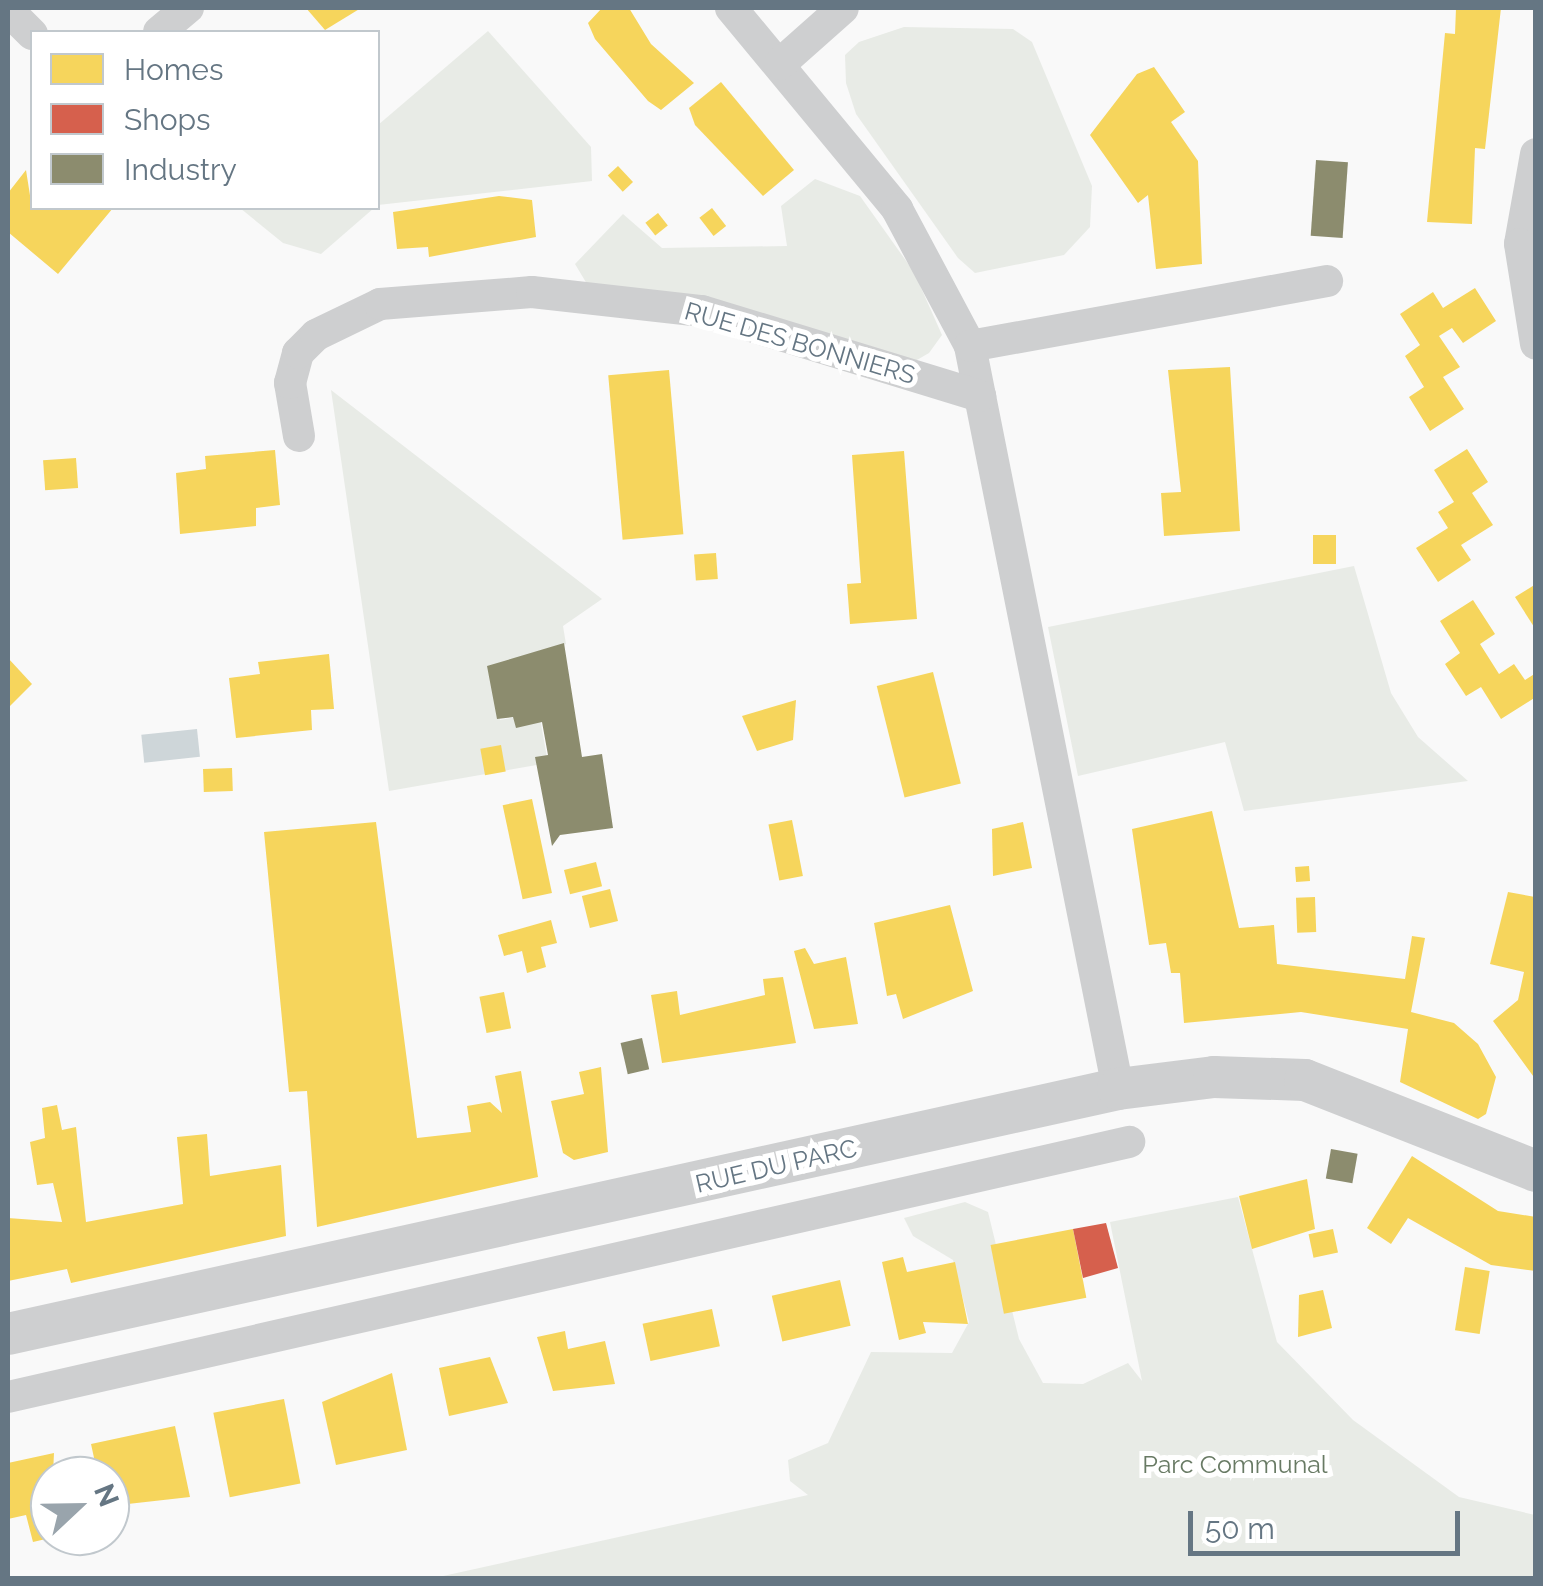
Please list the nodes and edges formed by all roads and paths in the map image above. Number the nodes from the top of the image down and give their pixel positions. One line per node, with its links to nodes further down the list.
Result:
1 (188, 8): 5 (street)
2 (732, 8): 7 (street)
3 (844, 8): 7 (street)
4 (8, 10): 6 (street)
5 (161, 30)
6 (30, 32)
7 (780, 64): 11 (street)
8 (1536, 154): 10 (street)
9 (1326, 281): 11 (street)
10 (1536, 344)
11 (970, 346): 12 (street)
12 (980, 396): 13 (street, RUE DES BONNIERS); 14 (street)
13 (299, 436)
14 (1118, 1089): 16 (street, RUE DU PARC); 17 (street, RUE DU PARC)
15 (1130, 1142): 18 (street)
16 (1536, 1171)
17 (8, 1334)
18 (8, 1397)

